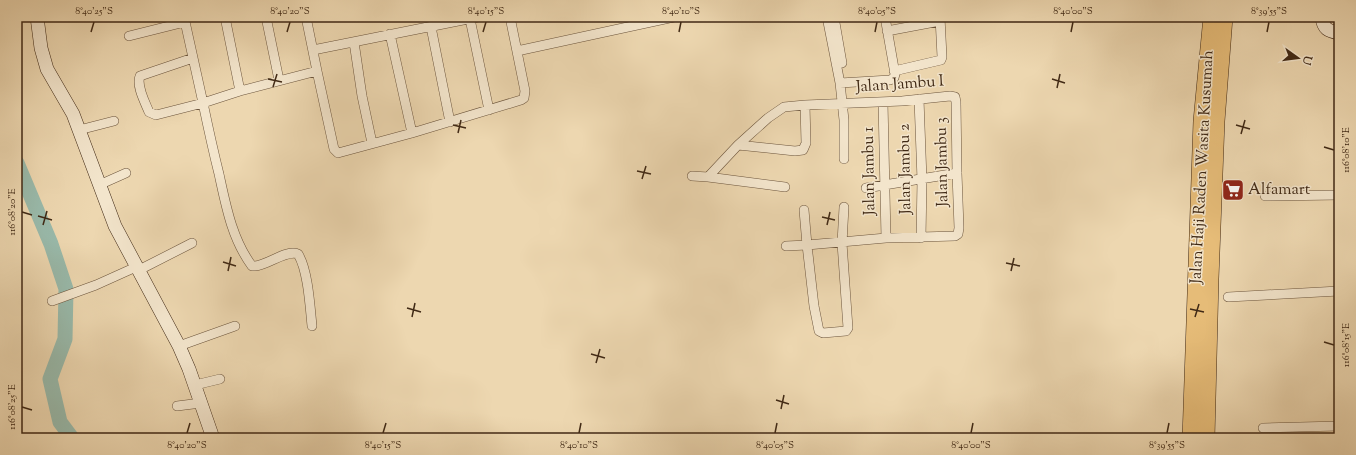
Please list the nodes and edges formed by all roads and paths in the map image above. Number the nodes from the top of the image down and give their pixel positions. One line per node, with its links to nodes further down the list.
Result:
1 (37, 17): 41 (street)
2 (225, 17): 30 (street)
3 (266, 17): 28 (street)
4 (306, 17): 23 (street)
5 (510, 17): 24 (street)
6 (674, 17): 15 (street)
7 (827, 17): 29 (street)
8 (834, 17): 29 (street)
9 (885, 17): 18 (street)
10 (1212, 17): 39 (highway, Jalan Haji Raden Wasita Kusumah)
11 (1224, 17): 39 (highway, Jalan Haji Raden Wasita Kusumah)
12 (1322, 17): 19 (street)
13 (474, 18): 17 (street); 37 (street)
14 (185, 19): 21 (street); 25 (street)
15 (651, 19): 24 (street)
16 (940, 19): 18 (street); 26 (street)
17 (431, 26): 20 (street); 40 (street)
18 (887, 31): 26 (street)
19 (1339, 33)
20 (390, 34): 22 (street); 42 (street)
21 (129, 36)
22 (354, 42): 23 (street); 43 (street)
23 (313, 50): 27 (street)
24 (517, 51): 37 (street)
25 (193, 58): 34 (street); 34 (street)
26 (894, 70): 29 (street)
27 (317, 71): 28 (street); 43 (street)
28 (280, 80): 30 (street)
29 (843, 83): 35 (street)
30 (240, 90): 34 (street)
31 (954, 97): 32 (street, Jalan Jambu I); 47 (street, Jalan Jambu 3)
32 (919, 100): 33 (street, Jalan Jambu I); 50 (street, Jalan Jambu 2)
33 (883, 102): 35 (street, Jalan Jambu I); 52 (street, Jalan Jambu 1)
34 (203, 103): 70 (street)
35 (845, 103): 36 (street, Jalan Jambu I); 45 (street)
36 (805, 105): 44 (street, Jalan Jambu I); 44 (street)
37 (489, 110): 40 (street)
38 (114, 121): 41 (street)
39 (1209, 121): 79 (highway, Jalan Haji Raden Wasita Kusumah); 80 (highway, Jalan Haji Raden Wasita Kusumah)
40 (450, 122): 42 (street)
41 (83, 129): 51 (street)
42 (412, 133): 43 (street)
43 (372, 144)
44 (738, 145): 49 (street, Jalan Jambu I)
45 (844, 159)
46 (126, 173): 51 (street)
47 (957, 173): 50 (street); 60 (street, Jalan Jambu 3)
48 (692, 176): 49 (street)
49 (708, 177): 53 (street)
50 (922, 180): 52 (street); 60 (street, Jalan Jambu 2)
51 (103, 184): 65 (street)
52 (886, 185): 54 (street); 59 (street, Jalan Jambu 1)
53 (784, 187)
54 (866, 188)
55 (1339, 195): 56 (street)
56 (1266, 196)
57 (844, 207): 62 (street)
58 (804, 210): 63 (street)
59 (886, 238): 60 (street); 62 (street)
60 (921, 238)
61 (192, 243): 65 (street)
62 (842, 243): 63 (street); 63 (street)
63 (807, 245): 64 (street)
64 (786, 246)
65 (140, 268): 68 (street); 71 (street)
66 (1339, 291): 67 (street)
67 (1228, 297)
68 (52, 301)
69 (235, 326): 71 (street)
70 (312, 326)
71 (183, 345): 73 (street)
72 (220, 379): 73 (street)
73 (195, 385): 74 (street)
74 (201, 403): 75 (street); 78 (street)
75 (178, 406)
76 (1339, 426): 77 (street)
77 (1263, 428)
78 (213, 438)
79 (1191, 438)
80 (1206, 438)

